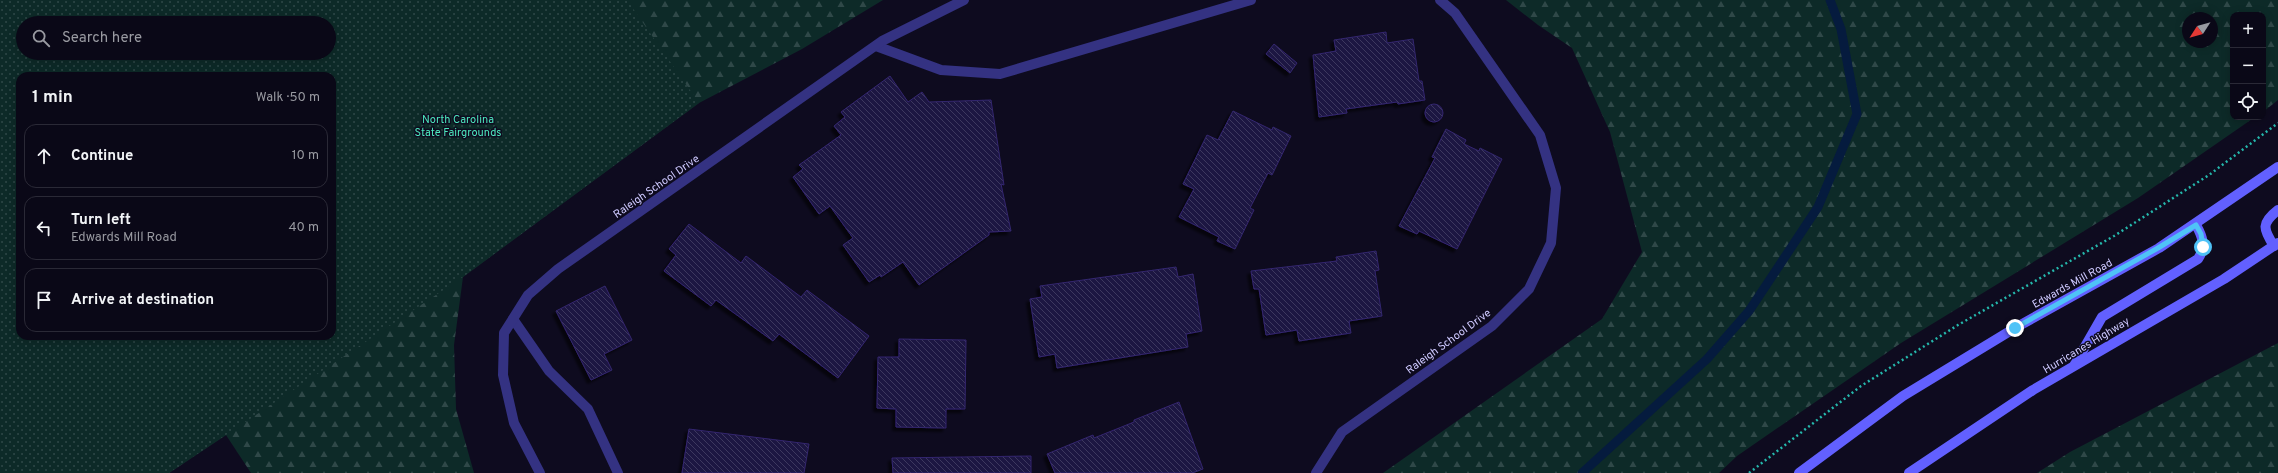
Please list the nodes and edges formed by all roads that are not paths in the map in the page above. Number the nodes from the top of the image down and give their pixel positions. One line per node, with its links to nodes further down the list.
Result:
1 (964, 0): 4 (street, Raleigh School Drive)
2 (1251, 0): 4 (street)
3 (1440, 0): 13 (street, Raleigh School Drive)
4 (876, 46): 9 (street, Raleigh School Drive)
5 (2278, 168): 7 (main road, Edwards Mill Road)
6 (2278, 210): 8 (main road)
7 (2196, 225): 10 (main road); 14 (main road, Edwards Mill Road)
8 (2276, 245): 10 (main road, Hurricanes Highway)
9 (513, 319): 11 (street, Raleigh School Drive); 12 (street)
10 (2074, 366): 15 (main road, Hurricanes Highway)
11 (540, 473)
12 (618, 473)
13 (1316, 473)
14 (1799, 473)
15 (1909, 473)

